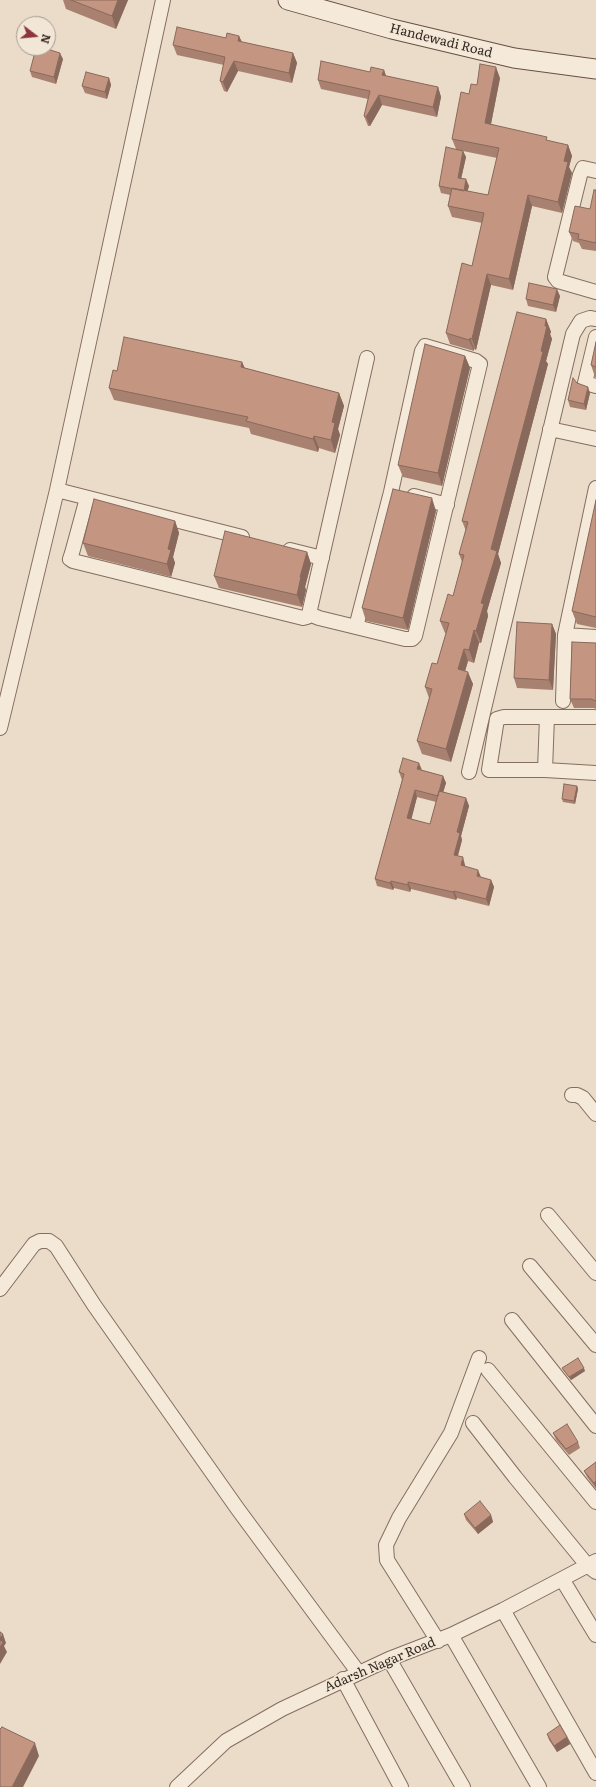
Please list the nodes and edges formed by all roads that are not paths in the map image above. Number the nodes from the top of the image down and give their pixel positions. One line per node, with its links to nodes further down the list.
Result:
1 (163, 0): 14 (street)
2 (288, 0): 3 (main road, Handewadi Road)
3 (596, 69)
4 (596, 171): 5 (street)
5 (596, 292)
6 (596, 319): 10 (street)
7 (596, 337): 9 (street)
8 (367, 358): 19 (street)
9 (596, 386)
10 (550, 429): 11 (street); 25 (street)
11 (596, 440)
12 (596, 488): 22 (street)
13 (391, 489): 16 (street); 16 (street); 21 (street)
14 (57, 490): 15 (street); 29 (street)
15 (87, 498): 17 (street); 20 (street)
16 (447, 505): 21 (street)
17 (254, 540)
18 (277, 546): 19 (street)
19 (322, 558): 20 (street)
20 (309, 614): 21 (street)
21 (356, 627)
22 (565, 635): 23 (street); 24 (street)
23 (596, 637)
24 (563, 701)
25 (482, 717): 28 (street); 31 (street)
26 (547, 717): 27 (street); 28 (street); 30 (street)
27 (594, 717)
28 (497, 719): 30 (street)
29 (0, 728)
30 (545, 770): 32 (street)
31 (469, 772)
32 (596, 773)
33 (572, 1095): 34 (street)
34 (596, 1114)
35 (548, 1215): 37 (street)
36 (530, 1266): 40 (street)
37 (596, 1273)
38 (0, 1289): 53 (street)
39 (512, 1320): 44 (street)
40 (596, 1345)
41 (479, 1358): 51 (street)
42 (488, 1370): 45 (street)
43 (473, 1422): 46 (street)
44 (596, 1426)
45 (596, 1502)
46 (593, 1566): 47 (street, Adarsh Nagar Road)
47 (562, 1579): 48 (street, Adarsh Nagar Road); 50 (street)
48 (503, 1610): 49 (street, Adarsh Nagar Road); 55 (street)
49 (451, 1635): 51 (street, Adarsh Nagar Road); 59 (street)
50 (596, 1635)
51 (438, 1641): 52 (street, Adarsh Nagar Road)
52 (389, 1659): 53 (street, Adarsh Nagar Road); 58 (street)
53 (358, 1672): 54 (street, Adarsh Nagar Road)
54 (343, 1679): 56 (street, Adarsh Nagar Road); 57 (street)
55 (596, 1773)
56 (177, 1787)
57 (401, 1787)
58 (462, 1787)
59 (539, 1787)

